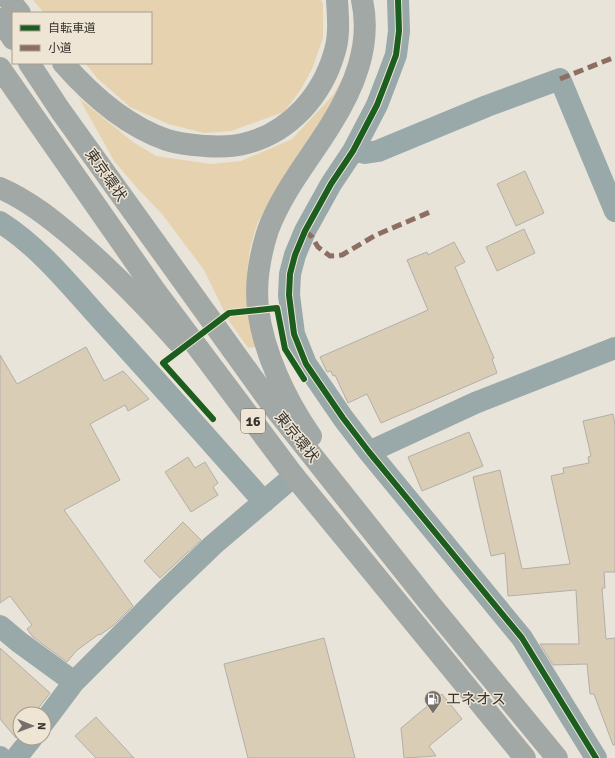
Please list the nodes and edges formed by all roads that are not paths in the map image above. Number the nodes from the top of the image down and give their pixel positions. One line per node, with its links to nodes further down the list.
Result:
1 (10, 0): 5 (highway)
2 (337, 0): 9 (highway)
3 (362, 0): 19 (highway)
4 (398, 0): 11 (street)
5 (19, 12)
6 (0, 19): 7 (highway)
7 (12, 37)
8 (30, 64): 19 (highway, 東京環状 / 16)
9 (64, 64)
10 (0, 68): 17 (highway, 東京環状 / 16)
11 (353, 151): 13 (street); 16 (street)
12 (0, 188): 17 (highway)
13 (615, 211)
14 (0, 222): 18 (street)
15 (615, 348): 16 (street)
16 (369, 452): 27 (street)
17 (294, 476): 18 (street); 25 (highway, 東京環状 / 16)
18 (264, 502): 21 (street)
19 (431, 605): 26 (highway, 東京環状 / 16)
20 (0, 626): 21 (street)
21 (74, 682): 22 (street)
22 (52, 711)
23 (26, 746): 24 (street)
24 (16, 758)
25 (525, 758)
26 (557, 758)
27 (596, 758)

